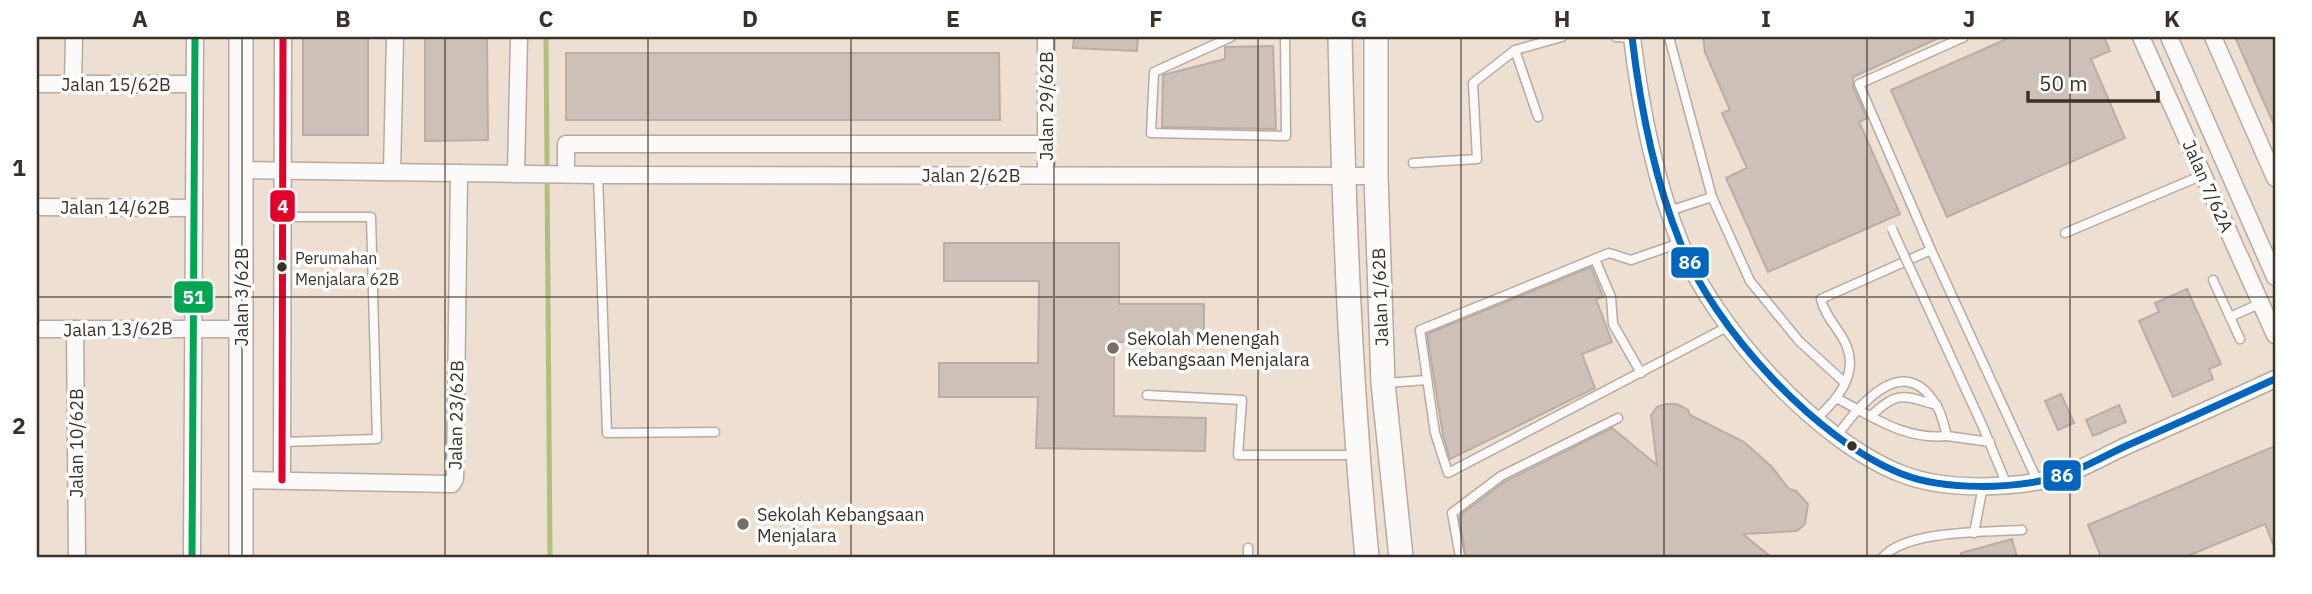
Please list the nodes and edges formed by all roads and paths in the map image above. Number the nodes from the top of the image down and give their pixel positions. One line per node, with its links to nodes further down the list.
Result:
1 (74, 37): 22 (street)
2 (195, 37): 23 (street)
3 (241, 37): 27 (main road, Jalan 3/62B)
4 (283, 37): 28 (street)
5 (395, 37): 29 (street)
6 (519, 37): 31 (street)
7 (1046, 37): 25 (street, Jalan 29/62B)
8 (1231, 37): 9 (lane)
9 (1285, 37)
10 (1340, 37): 36 (main road, Jalan 1/62B)
11 (1376, 37): 37 (main road, Jalan 1/62B)
12 (1562, 37): 20 (lane)
13 (1616, 37): 14 (lane)
14 (1632, 37): 42 (street)
15 (1670, 37): 39 (lane)
16 (1964, 37): 47 (lane)
17 (2141, 37): 35 (street, Jalan 7/62A)
18 (2169, 37): 49 (street, Jalan 7/62A)
19 (2213, 37): 38 (street)
20 (1515, 50): 24 (lane); 26 (lane)
21 (37, 84): 22 (street, Jalan 15/62B)
22 (73, 84): 23 (street, Jalan 15/62B)
23 (194, 84): 41 (street)
24 (1538, 117)
25 (1046, 144): 32 (street); 34 (street, Jalan 29/62B)
26 (1413, 163)
27 (241, 170): 28 (street, Jalan 2/62B); 55 (main road, Jalan 3/62B)
28 (284, 170): 29 (street, Jalan 2/62B); 43 (street)
29 (392, 172): 30 (street, Jalan 2/62B)
30 (459, 173): 31 (street, Jalan 2/62B); 79 (street, Jalan 23/62B)
31 (516, 174): 32 (street, Jalan 2/62B)
32 (566, 174): 33 (street, Jalan 2/62B)
33 (598, 175): 34 (street, Jalan 2/62B); 72 (lane)
34 (1046, 175): 36 (street, Jalan 2/62B)
35 (2203, 175): 45 (lane); 51 (street, Jalan 7/62A)
36 (1343, 176): 37 (street, Jalan 2/62B); 77 (main road, Jalan 1/62B)
37 (1376, 176): 63 (main road, Jalan 1/62B)
38 (2275, 178)
39 (1712, 197): 42 (lane); 62 (lane)
40 (37, 207): 41 (street, Jalan 14/62B)
41 (194, 208): 54 (street)
42 (1670, 211): 46 (street)
43 (283, 217): 75 (street); 75 (lane)
44 (1892, 229): 76 (lane, bridge)
45 (2065, 233)
46 (1680, 243): 48 (lane); 53 (street)
47 (1931, 250): 62 (lane); 80 (lane)
48 (1595, 259): 60 (lane); 61 (lane)
49 (2275, 277)
50 (2213, 280): 52 (lane)
51 (2261, 303): 52 (lane); 58 (street, Jalan 7/62A)
52 (2230, 317): 59 (lane)
53 (1729, 326): 60 (lane); 71 (street)
54 (193, 328): 55 (street, Jalan 13/62B); 57 (street, Jalan 13/62B); 86 (street)
55 (241, 328): 78 (main road, Jalan 3/62B)
56 (37, 329): 57 (street, Jalan 13/62B)
57 (75, 329): 85 (street, Jalan 10/62B)
58 (2275, 335)
59 (2241, 339)
60 (1641, 373): 61 (lane)
61 (1427, 380): 63 (lane)
62 (1844, 382): 66 (lane)
63 (1383, 383): 89 (main road, Jalan 1/62B)
64 (2271, 383): 80 (street)
65 (1147, 395): 77 (lane)
66 (1838, 399): 68 (lane); 71 (lane)
67 (1937, 405): 68 (lane); 69 (lane); 74 (lane)
68 (1857, 409): 69 (lane); 73 (lane)
69 (1872, 415): 74 (lane)
70 (1618, 418): 90 (lane)
71 (1816, 419): 73 (street)
72 (715, 432)
73 (1837, 436): 82 (street)
74 (1947, 436): 76 (lane)
75 (282, 442): 79 (street)
76 (1990, 442): 81 (lane)
77 (1357, 455): 88 (main road, Jalan 1/62B)
78 (242, 480): 79 (street); 87 (main road, Jalan 3/62B)
79 (282, 480)
80 (2037, 480): 81 (street)
81 (2006, 483): 82 (street)
82 (1983, 486): 84 (lane)
83 (2022, 530): 84 (lane)
84 (1974, 533): 91 (lane)
85 (76, 557)
86 (192, 557)
87 (241, 557)
88 (1367, 557)
89 (1401, 557)
90 (1460, 557)
91 (1883, 557)

